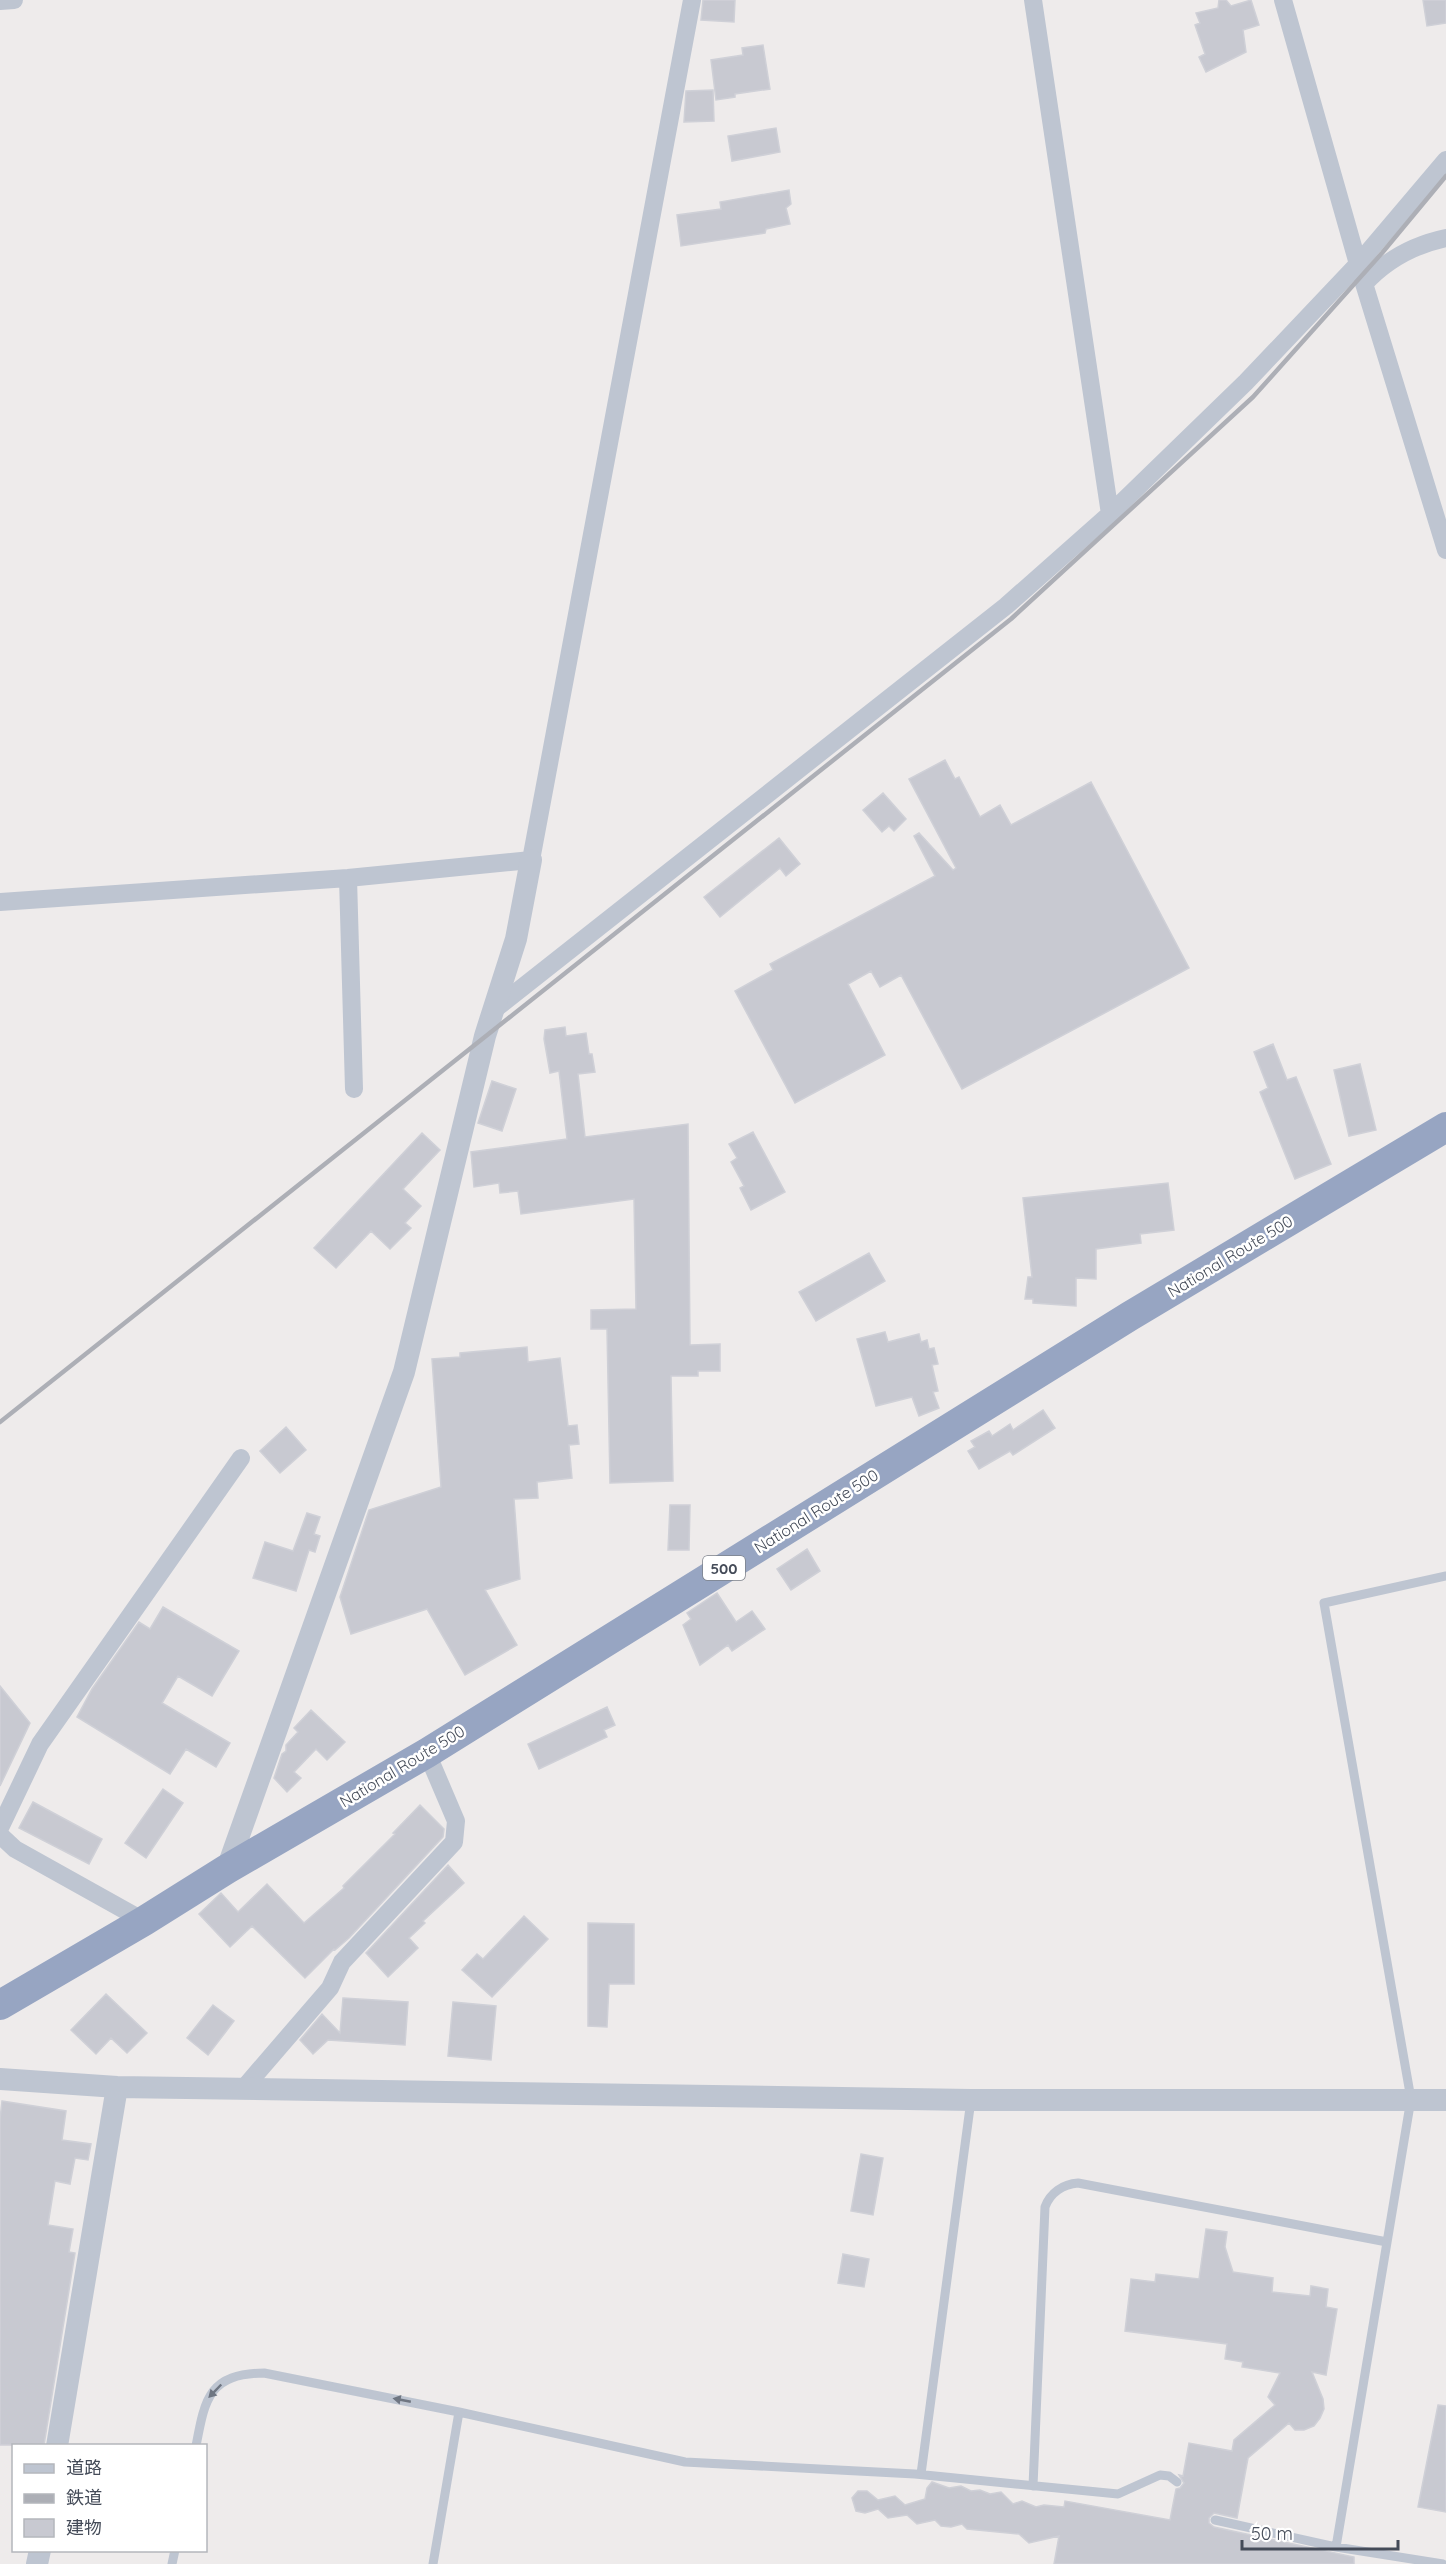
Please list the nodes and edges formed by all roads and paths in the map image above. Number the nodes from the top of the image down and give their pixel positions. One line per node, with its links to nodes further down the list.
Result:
1 (14, 0): 5 (street)
2 (692, 0): 12 (street)
3 (1033, 0): 10 (street)
4 (1283, 0): 8 (street)
5 (0, 1)
6 (1446, 160): 8 (street)
7 (1446, 238): 9 (street)
8 (1358, 264): 9 (street); 10 (street)
9 (1364, 284): 11 (street)
10 (1110, 514): 15 (street)
11 (1446, 549)
12 (531, 860): 13 (street); 15 (street)
13 (348, 878): 14 (street); 16 (street)
14 (0, 902)
15 (495, 1009): 23 (street)
16 (354, 1089)
17 (1446, 1127): 20 (highway, National Route 500 / 500)
18 (241, 1458): 21 (street)
19 (1446, 1576): 29 (lane)
20 (427, 1753): 23 (highway, National Route 500 / 500); 28 (street)
21 (0, 1828)
22 (0, 1835): 24 (street)
23 (227, 1869): 24 (highway, National Route 500 / 500)
24 (144, 1921): 25 (highway, National Route 500 / 500)
25 (0, 2005)
26 (0, 2079): 27 (street)
27 (117, 2087): 28 (street); 34 (street)
28 (243, 2089): 30 (street)
29 (1411, 2099): 30 (street); 31 (street); 32 (lane)
30 (971, 2100): 36 (lane)
31 (1446, 2100)
32 (1387, 2242): 38 (lane); 40 (lane)
33 (459, 2412): 35 (lane, one-way to 35); 36 (lane); 41 (lane)
34 (57, 2444)
35 (196, 2444)
36 (921, 2474): 38 (lane)
37 (1177, 2482): 38 (lane)
38 (1032, 2486)
39 (1215, 2520): 40 (lane)
40 (1336, 2547): 42 (lane)
41 (434, 2564)
42 (1443, 2564)

